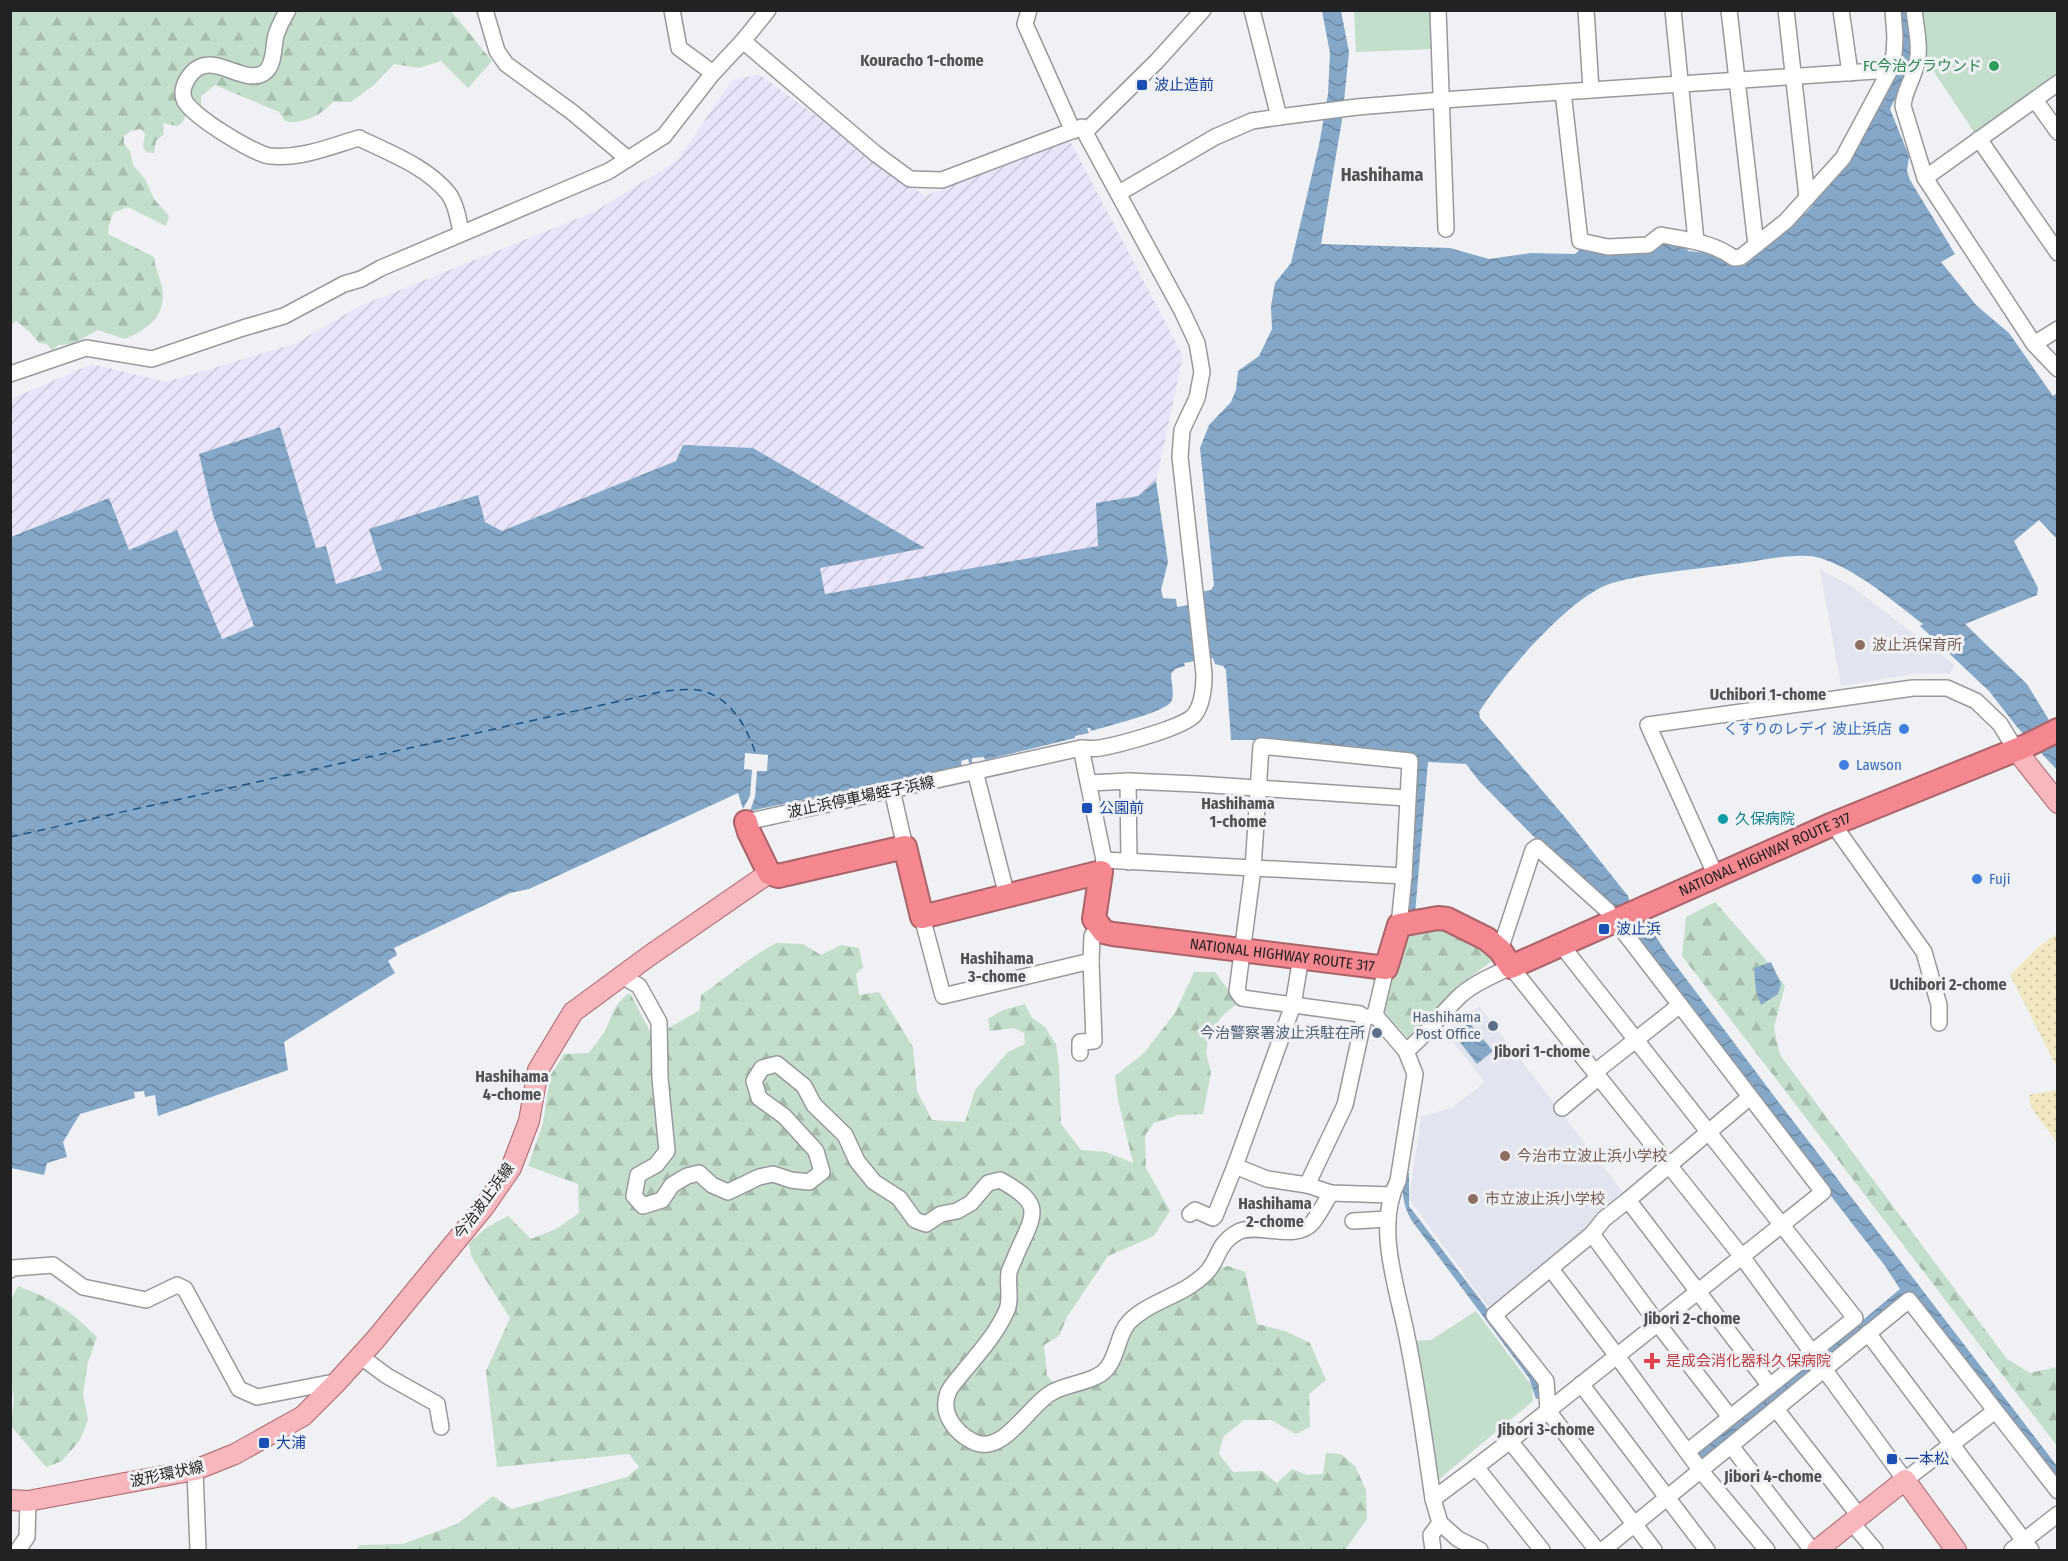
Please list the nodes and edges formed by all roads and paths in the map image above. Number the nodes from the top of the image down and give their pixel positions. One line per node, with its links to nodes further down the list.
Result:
1 (288, 10): 37 (street)
2 (485, 10): 32 (street)
3 (672, 10): 18 (street)
4 (768, 10): 16 (street)
5 (1029, 10): 29 (street)
6 (1203, 10): 29 (street)
7 (1252, 10): 28 (street)
8 (1438, 10): 26 (street)
9 (1586, 10): 24 (street)
10 (1673, 10): 23 (street)
11 (1729, 10): 21 (street)
12 (1786, 10): 20 (street)
13 (1841, 10): 19 (street)
14 (1893, 10): 17 (street)
15 (1914, 10): 33 (street)
16 (743, 41): 18 (street); 29 (street)
17 (1890, 70): 19 (street); 35 (street)
18 (712, 73): 32 (street)
19 (1850, 73): 20 (street)
20 (1794, 76): 21 (street); 35 (street)
21 (1737, 81): 23 (street); 39 (street)
22 (2058, 83): 27 (street)
23 (1680, 86): 24 (street); 38 (street)
24 (1591, 90): 25 (street)
25 (1563, 92): 26 (street); 38 (street)
26 (1442, 100): 28 (street); 36 (street)
27 (2035, 100): 30 (street); 31 (street)
28 (1279, 117): 34 (street)
29 (1079, 131): 34 (street)
30 (2058, 132)
31 (1979, 139): 33 (street); 40 (street)
32 (628, 159): 37 (street)
33 (1925, 178): 42 (street)
34 (1119, 193): 46 (street, 波止浜停車場蛭子浜線)
35 (1808, 197): 39 (street)
36 (1446, 229)
37 (461, 233): 44 (street)
38 (1696, 241): 39 (street)
39 (1756, 245)
40 (2058, 253)
41 (2058, 329): 42 (street)
42 (2034, 344): 43 (street)
43 (2058, 369)
44 (10, 374)
45 (2058, 730): 47 (highway, NATIONAL HIGHWAY ROUTE 317)
46 (1081, 748): 48 (street, 波止浜停車場蛭子浜線); 50 (street)
47 (2022, 748): 54 (main road); 56 (highway, NATIONAL HIGHWAY ROUTE 317); 63 (street)
48 (975, 771): 52 (street, 波止浜停車場蛭子浜線); 64 (street)
49 (1128, 781): 50 (street); 51 (street); 58 (street)
50 (1090, 783): 59 (street)
51 (1258, 787): 53 (street); 53 (street); 60 (street)
52 (892, 790): 55 (street, 波止浜停車場蛭子浜線); 57 (street)
53 (1407, 798): 62 (street)
54 (2058, 803)
55 (746, 822): 61 (highway)
56 (1833, 824): 63 (highway, NATIONAL HIGHWAY ROUTE 317); 79 (street)
57 (905, 847): 61 (highway); 65 (highway)
58 (1129, 861): 59 (street); 60 (street)
59 (1103, 866): 64 (highway); 68 (highway)
60 (1253, 869): 62 (street); 70 (street)
61 (769, 873): 75 (main road, 今治波止浜線)
62 (1404, 876): 67 (street)
63 (1716, 876): 66 (highway, NATIONAL HIGHWAY ROUTE 317)
64 (1007, 896): 65 (highway)
65 (922, 917): 73 (street)
66 (1625, 918): 69 (highway, NATIONAL HIGHWAY ROUTE 317); 72 (street); 77 (street)
67 (1398, 925): 72 (highway); 74 (highway, NATIONAL HIGHWAY ROUTE 317)
68 (1099, 926): 70 (highway, NATIONAL HIGHWAY ROUTE 317); 73 (street)
69 (1562, 946): 72 (highway, NATIONAL HIGHWAY ROUTE 317); 80 (street)
70 (1243, 949): 71 (highway, NATIONAL HIGHWAY ROUTE 317); 76 (street)
71 (1301, 957): 74 (highway, NATIONAL HIGHWAY ROUTE 317); 76 (street)
72 (1505, 959): 81 (street); 83 (street)
73 (1091, 961): 82 (street)
74 (1386, 968): 78 (street)
75 (622, 976): 90 (street); 105 (main road, 今治波止浜線)
76 (1293, 1005): 78 (street); 88 (street)
77 (1680, 1005): 80 (street); 84 (street)
78 (1369, 1017): 81 (street); 89 (street)
79 (1939, 1023)
80 (1636, 1039): 83 (street); 86 (street)
81 (1406, 1052): 91 (street)
82 (1080, 1053)
83 (1597, 1075): 85 (street); 87 (street)
84 (1750, 1097): 86 (street); 96 (street)
85 (1562, 1108)
86 (1709, 1131): 87 (street); 96 (street)
87 (1670, 1164): 92 (street); 98 (street)
88 (1235, 1166): 89 (street); 93 (street)
89 (1307, 1185): 90 (street)
90 (1331, 1193): 91 (street)
91 (1390, 1195): 94 (street)
92 (1628, 1200): 97 (street); 101 (street)
93 (1190, 1214)
94 (1388, 1219): 95 (street); 125 (street)
95 (1353, 1221)
96 (1782, 1226): 98 (street); 104 (street)
97 (1592, 1234): 99 (street); 102 (street)
98 (1743, 1258): 101 (street); 104 (street)
99 (1551, 1269): 106 (street); 112 (street)
100 (10, 1270): 108 (street)
101 (1698, 1293): 102 (street); 110 (street)
102 (1658, 1324): 106 (street); 114 (street)
103 (1868, 1333): 107 (street); 113 (street); 117 (street)
104 (1812, 1353): 107 (street); 110 (street)
105 (360, 1356): 108 (main road, 今治波止浜線); 115 (street)
106 (1617, 1356): 109 (street); 119 (street)
107 (1824, 1368): 111 (street); 123 (street)
108 (335, 1384): 121 (main road, 波形環状線)
109 (1581, 1384): 112 (street); 126 (street)
110 (1770, 1386): 114 (street)
111 (1776, 1409): 118 (street); 129 (street)
112 (1548, 1411): 116 (street); 131 (street)
113 (1995, 1411): 117 (street); 124 (street)
114 (1730, 1417): 119 (street)
115 (441, 1427)
116 (1510, 1441): 120 (street); 138 (street)
117 (1951, 1444): 123 (street); 132 (street)
118 (1731, 1446): 122 (street); 143 (street)
119 (1688, 1451): 122 (street)
120 (1476, 1467): 125 (street); 137 (street)
121 (195, 1470): 127 (main road, 波形環状線); 134 (street)
122 (1701, 1471): 126 (street); 142 (street)
123 (1905, 1480): 129 (main road); 146 (main road)
124 (2058, 1491)
125 (1433, 1499): 130 (street)
126 (1667, 1499): 131 (street); 141 (street)
127 (19, 1500): 133 (street)
128 (2058, 1514): 132 (street)
129 (1856, 1520): 144 (main road); 145 (street)
130 (1440, 1523): 135 (street); 136 (street)
131 (1633, 1526): 139 (street); 140 (street)
132 (2022, 1547)
133 (18, 1551)
134 (198, 1551)
135 (1433, 1551)
136 (1480, 1551)
137 (1542, 1551)
138 (1597, 1551)
139 (1603, 1551)
140 (1654, 1551)
141 (1707, 1551)
142 (1767, 1551)
143 (1812, 1551)
144 (1817, 1551)
145 (1875, 1551)
146 (1956, 1551)

